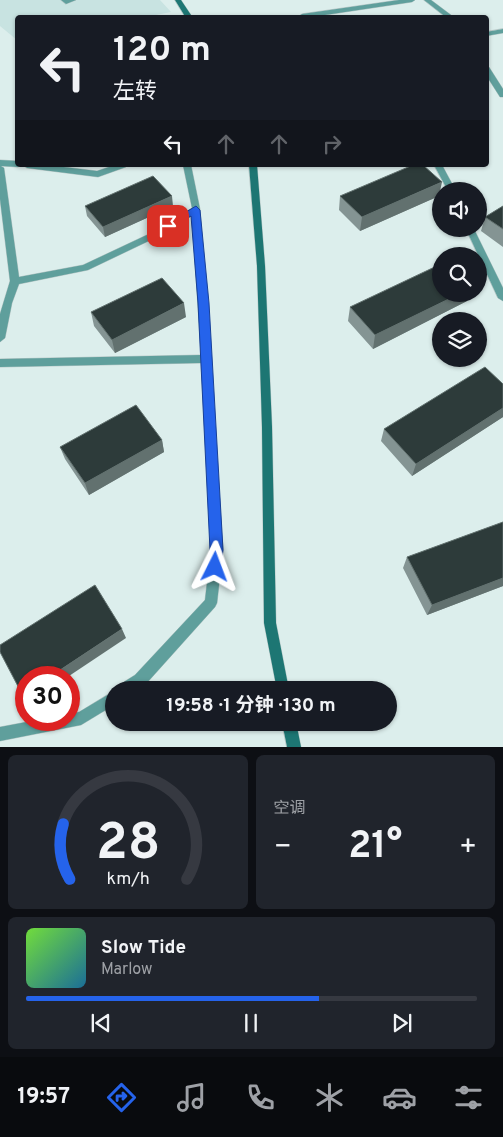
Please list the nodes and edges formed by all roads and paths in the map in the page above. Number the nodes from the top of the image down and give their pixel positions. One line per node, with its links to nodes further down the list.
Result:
1 (64, 0): 2 (street)
2 (73, 0)
3 (178, 0): 6 (main road)
4 (412, 0): 7 (street)
5 (427, 0): 8 (street)
6 (188, 15)
7 (309, 15)
8 (448, 15)
9 (503, 31): 10 (street)
10 (489, 33)
11 (489, 73): 12 (street)
12 (503, 94)
13 (0, 163): 14 (street)
14 (15, 164)
15 (43, 167): 16 (street)
16 (118, 167)
17 (187, 167): 22 (street)
18 (253, 167): 30 (main road)
19 (439, 167): 21 (street)
20 (0, 168): 24 (street)
21 (447, 182)
22 (196, 210): 24 (street); 27 (street)
23 (474, 237): 25 (street)
24 (15, 281): 26 (street)
25 (503, 298)
26 (0, 338)
27 (206, 359): 28 (street); 29 (street)
28 (0, 363)
29 (138, 681)
30 (281, 681)
31 (105, 703): 33 (street)
32 (291, 731): 34 (main road)
33 (0, 734)
34 (294, 747)

